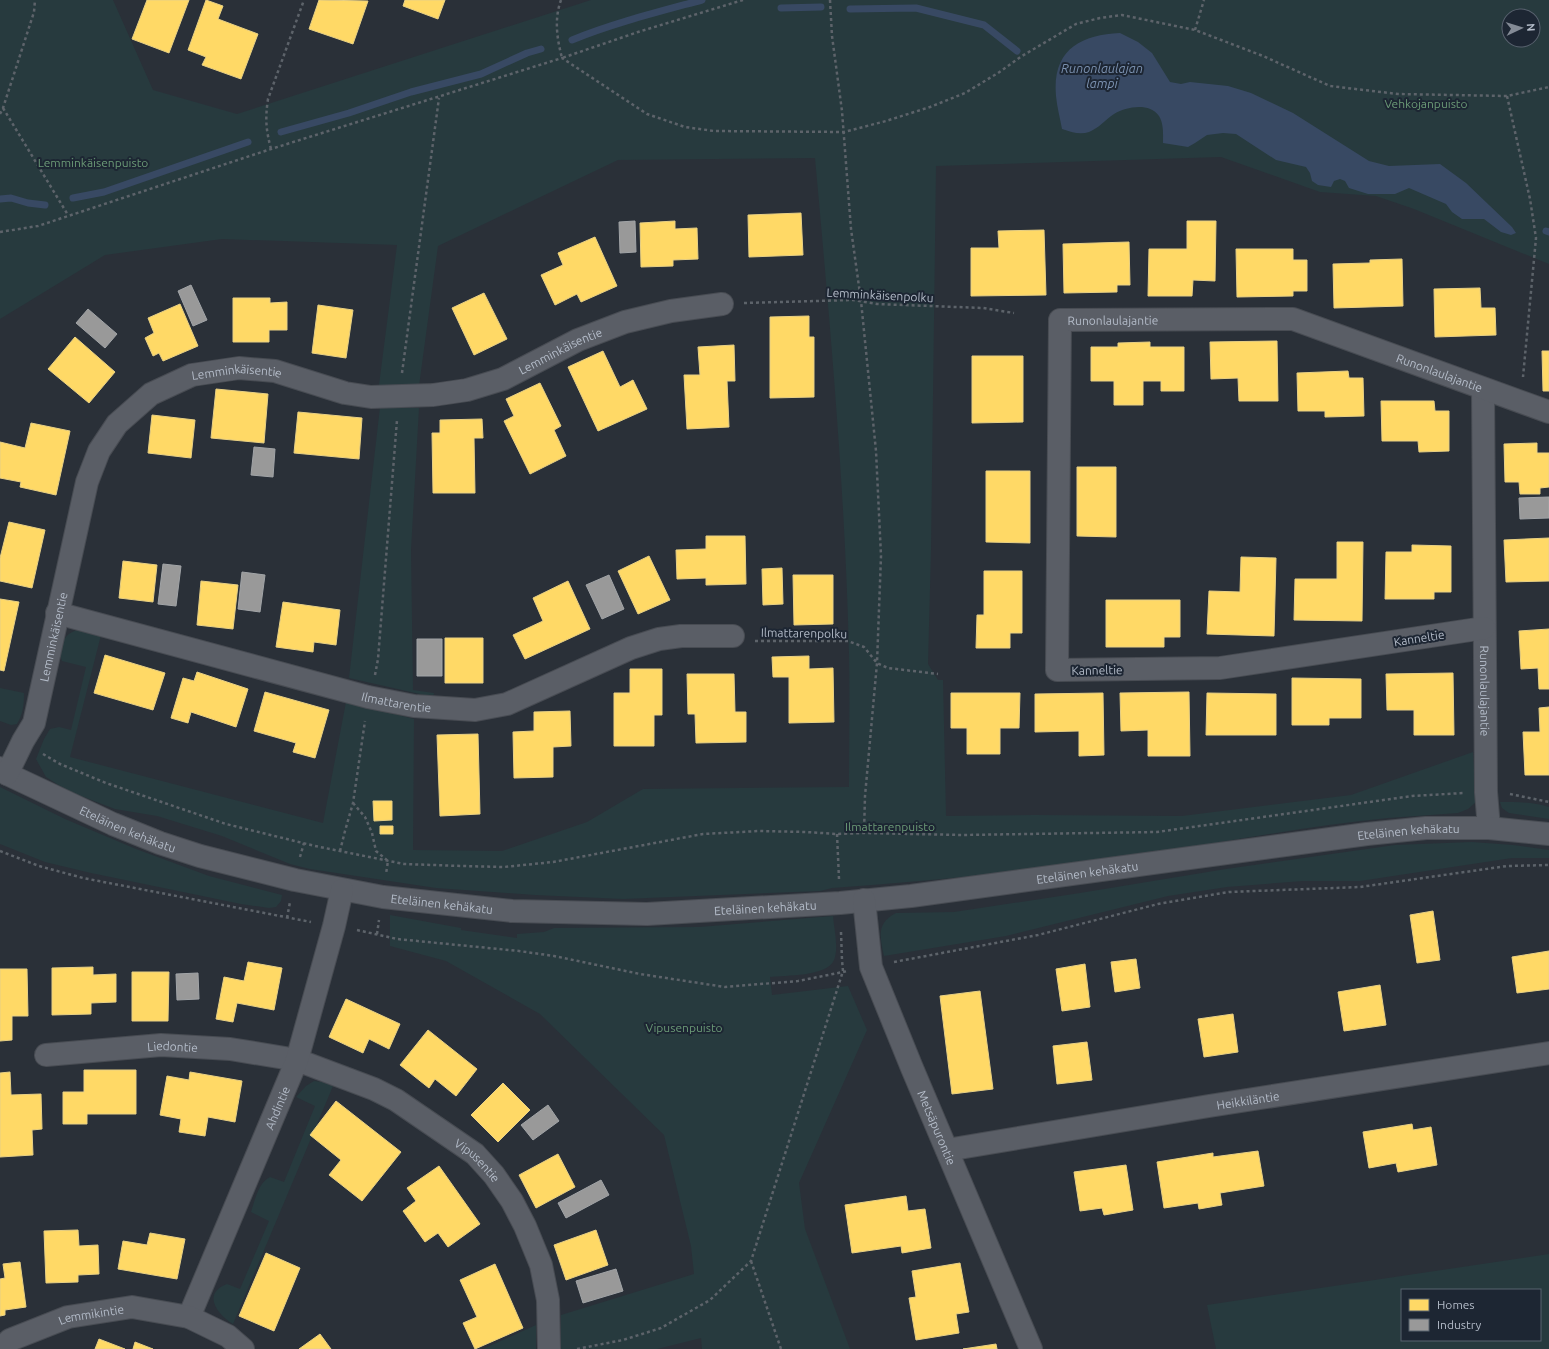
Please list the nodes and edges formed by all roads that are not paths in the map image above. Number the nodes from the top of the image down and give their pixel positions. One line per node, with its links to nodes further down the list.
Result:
1 (722, 304): 5 (street, Lemminkäisentie)
2 (1060, 320): 3 (street, Runonlaulajantie); 6 (street, Kanneltie)
3 (1483, 389): 4 (street); 6 (street, Runonlaulajantie)
4 (1549, 412)
5 (57, 613): 7 (street, Ilmattarentie); 8 (street, Lemminkäisentie)
6 (1484, 628): 9 (street, Runonlaulajantie)
7 (733, 636)
8 (4, 771): 11 (street, Eteläinen kehäkatu)
9 (1489, 828): 10 (street, Eteläinen kehäkatu); 12 (street, Eteläinen kehäkatu)
10 (1549, 834)
11 (342, 890): 12 (street, Eteläinen kehäkatu); 15 (street, Ahdintie)
12 (864, 900): 16 (street, Metsäpurontie)
13 (1549, 1053): 16 (street, Heikkiläntie)
14 (46, 1055): 15 (street, Liedontie)
15 (297, 1060): 17 (street, Ahdintie); 20 (street, Vipusentie)
16 (947, 1150): 21 (street, Metsäpurontie)
17 (189, 1317): 18 (street, Lemmikintie); 19 (street, Lemmikintie)
18 (0, 1349)
19 (243, 1349)
20 (549, 1349)
21 (1031, 1349)

